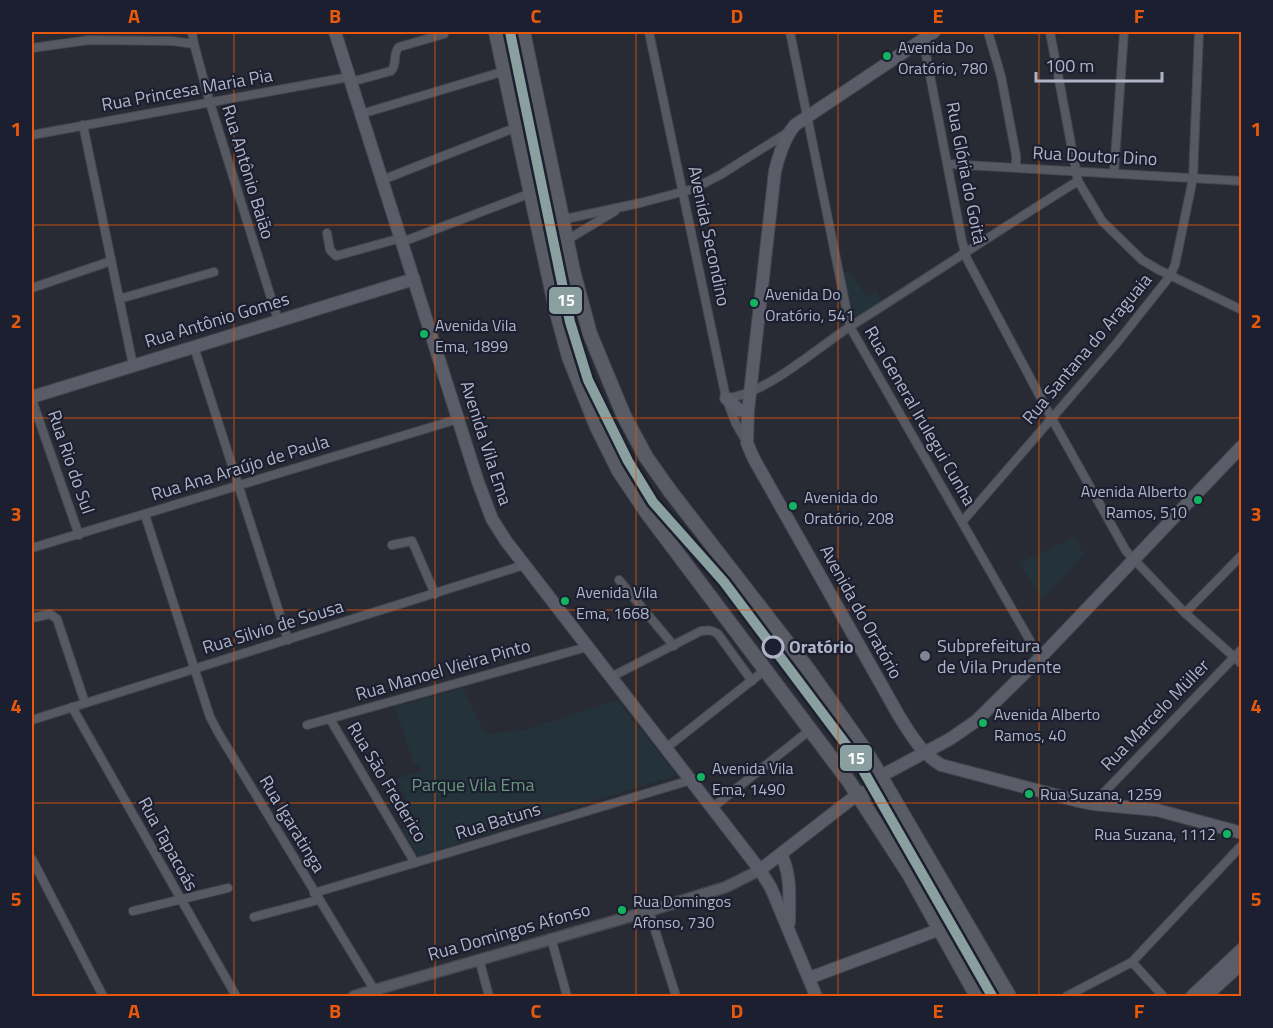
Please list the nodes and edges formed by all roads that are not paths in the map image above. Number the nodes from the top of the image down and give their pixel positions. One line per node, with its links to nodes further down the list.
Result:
1 (192, 32): 14 (street, Rua Antônio Baião)
2 (335, 32): 17 (main road, Avenida Vila Ema)
3 (496, 32): 16 (main road)
4 (523, 32): 35 (main road)
5 (649, 32): 32 (street, Avenida Secondino)
6 (790, 32): 20 (street, Rua General Irulegui Cunha)
7 (934, 32): 13 (main road, Avenida do Oratório)
8 (988, 32): 26 (street)
9 (1050, 32): 28 (street)
10 (1124, 32): 27 (street)
11 (1199, 32): 29 (street, Rua Santana do Araguaia)
12 (444, 34): 17 (street, Rua Princesa Maria Pia)
13 (923, 39): 20 (main road, Avenida do Oratório); 25 (street, Rua Glória do Goitá)
14 (194, 44): 15 (street); 18 (street, Rua Antônio Baião)
15 (32, 48)
16 (505, 71): 19 (street); 22 (main road)
17 (350, 80): 18 (street, Rua Princesa Maria Pia); 19 (main road, Avenida Vila Ema)
18 (210, 103): 21 (street, Rua Princesa Maria Pia); 48 (street, Rua Antônio Baião)
19 (361, 114): 30 (main road, Avenida Vila Ema)
20 (808, 117): 23 (main road, Avenida do Oratório); 49 (street, Rua General Irulegui Cunha)
21 (83, 125): 24 (street, Rua Princesa Maria Pia); 41 (street)
22 (517, 127): 30 (street); 33 (main road)
23 (790, 131): 32 (street); 52 (main road, Avenida do Oratório)
24 (32, 135)
25 (947, 164): 26 (street, Rua Doutor Dino); 40 (street, Rua Glória do Goitá)
26 (1016, 168): 28 (street, Rua Doutor Dino)
27 (1114, 173): 28 (street, Rua Doutor Dino); 29 (street, Rua Doutor Dino)
28 (1078, 176): 40 (street); 43 (street)
29 (1193, 178): 31 (street, Rua Doutor Dino); 43 (street, Rua Santana do Araguaia)
30 (382, 180): 38 (main road, Avenida Vila Ema)
31 (1242, 180)
32 (683, 191): 34 (street); 54 (street, Avenida Secondino)
33 (531, 193): 36 (main road); 38 (street)
34 (621, 207): 35 (street); 39 (street)
35 (562, 220): 36 (street); 39 (main road)
36 (537, 225): 81 (main road)
37 (327, 233): 38 (street)
38 (401, 240): 44 (main road, Avenida Vila Ema)
39 (567, 240): 92 (main road)
40 (964, 253): 49 (street); 56 (street, Rua Glória do Goitá)
41 (111, 261): 45 (street); 46 (street)
42 (214, 272): 46 (street)
43 (1170, 276): 47 (street); 56 (street, Rua Santana do Araguaia)
44 (414, 279): 48 (main road, Rua Antônio Gomes); 57 (main road, Avenida Vila Ema)
45 (32, 288)
46 (119, 299): 51 (street)
47 (1242, 310)
48 (278, 320): 50 (main road, Rua Antônio Gomes)
49 (850, 327): 52 (street); 62 (street, Rua General Irulegui Cunha)
50 (194, 347): 51 (main road, Rua Antônio Gomes); 60 (street)
51 (133, 365): 53 (main road, Rua Antônio Gomes)
52 (751, 392): 54 (street); 55 (main road, Avenida do Oratório)
53 (32, 398): 63 (street, Rua Rio do Sul)
54 (726, 398): 55 (main road); 58 (street, Avenida Secondino)
55 (748, 411): 58 (main road, Avenida do Oratório)
56 (1051, 417): 62 (street, Rua Santana do Araguaia); 67 (street, Rua Glória do Goitá)
57 (458, 418): 60 (street, Rua Ana Araújo de Paula); 68 (main road, Avenida Vila Ema)
58 (747, 443): 91 (main road, Avenida do Oratório)
59 (1242, 446): 67 (main road)
60 (238, 486): 61 (street, Rua Ana Araújo de Paula); 73 (street)
61 (145, 515): 63 (street, Rua Ana Araújo de Paula); 80 (street, Rua Igaratinga)
62 (962, 522): 78 (street, Rua General Irulegui Cunha)
63 (79, 535): 65 (street, Rua Ana Araújo de Paula)
64 (392, 545): 70 (street)
65 (32, 548)
66 (1242, 555): 71 (street)
67 (1133, 560): 71 (street, Rua Glória do Goitá); 78 (main road)
68 (524, 565): 70 (street, Rua Silvio de Sousa); 75 (main road, Avenida Vila Ema)
69 (619, 580): 74 (street)
70 (435, 594): 73 (street, Rua Silvio de Sousa)
71 (1185, 613): 77 (street, Rua Glória do Goitá)
72 (32, 618): 84 (street)
73 (288, 640): 80 (street, Rua Silvio de Sousa)
74 (674, 646): 82 (street); 83 (street)
75 (588, 647): 82 (main road, Avenida Vila Ema); 86 (street, Rua Manoel Vieira Pinto)
76 (1242, 649): 77 (street, Rua Marcelo Müller)
77 (1234, 657): 79 (street, Rua Glória do Goitá); 95 (street, Rua Marcelo Müller)
78 (1040, 658): 91 (main road)
79 (1242, 664)
80 (195, 669): 84 (street, Rua Silvio de Sousa); 105 (street, Rua Igaratinga)
81 (765, 670): 83 (street); 89 (main road)
82 (611, 677): 90 (main road, Avenida Vila Ema)
83 (752, 681): 90 (street)
84 (85, 703): 85 (street, Rua Silvio de Sousa)
85 (72, 707): 87 (street, Rua Silvio de Sousa); 106 (street, Rua Tapacoás)
86 (330, 719): 88 (street, Rua Manoel Vieira Pinto); 102 (street, Rua São Frederico)
87 (32, 720)
88 (306, 725)
89 (810, 730): 94 (main road); 96 (street)
90 (666, 748): 93 (main road, Avenida Vila Ema)
91 (925, 754): 92 (main road); 95 (main road)
92 (881, 776): 101 (main road)
93 (691, 780): 96 (main road, Avenida Vila Ema); 102 (street, Rua Batuns)
94 (858, 794): 99 (main road, Rua Domingos Afonso); 101 (main road); 112 (main road)
95 (1093, 804): 97 (main road)
96 (712, 808): 103 (main road, Avenida Vila Ema)
97 (1242, 833)
98 (1242, 845): 116 (street)
99 (782, 854): 103 (main road, Rua Domingos Afonso); 111 (main road)
100 (32, 859): 120 (street)
101 (929, 860): 109 (main road)
102 (415, 863): 105 (street, Rua Batuns)
103 (760, 870): 108 (street, Rua Domingos Afonso); 111 (main road, Avenida Vila Ema)
104 (228, 888): 106 (street)
105 (316, 896): 110 (street, Rua Batuns); 119 (street, Rua Igaratinga)
106 (180, 900): 107 (street); 121 (street, Rua Tapacoás)
107 (133, 911)
108 (649, 911): 113 (street, Rua Domingos Afonso); 125 (street)
109 (962, 915): 112 (main road); 128 (main road)
110 (254, 917)
111 (789, 930): 118 (main road, Avenida Vila Ema)
112 (938, 930): 118 (main road); 127 (main road)
113 (550, 938): 115 (street, Rua Domingos Afonso); 124 (street)
114 (1242, 950): 131 (main road)
115 (479, 959): 119 (street, Rua Domingos Afonso); 123 (street)
116 (1132, 962): 129 (street); 130 (street)
117 (1242, 963): 132 (main road)
118 (809, 978): 126 (main road, Avenida Vila Ema)
119 (376, 993): 122 (street, Rua Domingos Afonso)
120 (103, 996)
121 (236, 996)
122 (354, 996)
123 (489, 996)
124 (567, 996)
125 (676, 996)
126 (816, 996)
127 (975, 996)
128 (1009, 996)
129 (1067, 996)
130 (1163, 996)
131 (1192, 996)
132 (1206, 996)

